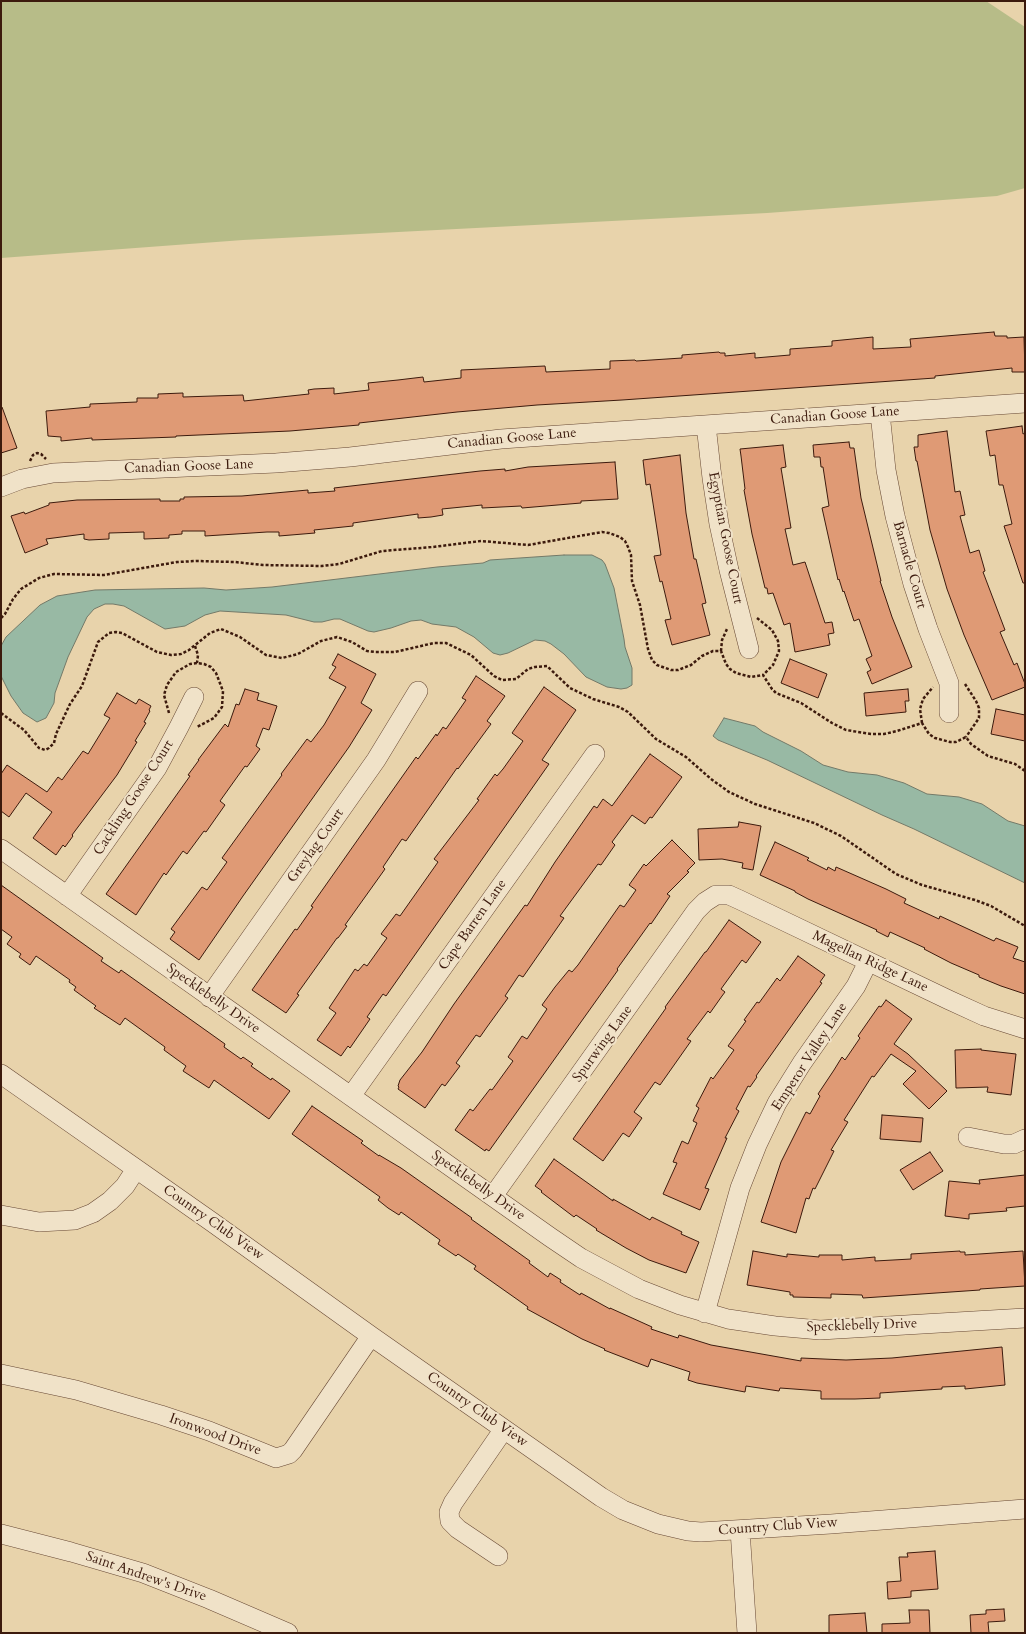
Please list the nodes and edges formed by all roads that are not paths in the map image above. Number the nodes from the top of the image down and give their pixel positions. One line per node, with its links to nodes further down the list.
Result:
1 (1025, 403): 2 (street, Canadian Goose Lane)
2 (880, 413): 3 (street, Canadian Goose Lane); 8 (street, Barnacle Court)
3 (706, 425): 4 (street, Canadian Goose Lane); 5 (street, Egyptian Goose Court)
4 (1, 487)
5 (750, 649)
6 (418, 691): 14 (street, Greylag Court)
7 (194, 697): 12 (street, Cackling Goose Court)
8 (949, 713)
9 (595, 754): 17 (street, Cape Barren Lane)
10 (1, 849): 12 (street, Specklebelly Drive)
11 (716, 895): 13 (street, Magellan Ridge Lane); 21 (street, Spurwing Lane)
12 (67, 896): 14 (street, Specklebelly Drive)
13 (868, 962): 15 (street, Magellan Ridge Lane); 23 (street, Emperor Valley Lane)
14 (209, 997): 17 (street, Specklebelly Drive)
15 (1025, 1029)
16 (1, 1074): 20 (street, Country Club View)
17 (351, 1096): 21 (street, Specklebelly Drive)
18 (968, 1137): 19 (street)
19 (1025, 1139)
20 (136, 1169): 22 (street); 25 (street, Country Club View)
21 (493, 1196): 23 (street, Specklebelly Drive)
22 (1, 1215)
23 (705, 1313): 24 (street, Specklebelly Drive)
24 (1025, 1318)
25 (371, 1336): 26 (street, Ironwood Drive); 27 (street, Country Club View)
26 (1, 1374)
27 (504, 1429): 29 (street, Country Club View); 31 (street)
28 (1025, 1509): 29 (street, Country Club View)
29 (740, 1530): 33 (street)
30 (1, 1534): 32 (street, Saint Andrew's Drive)
31 (498, 1556)
32 (288, 1633)
33 (746, 1633)

